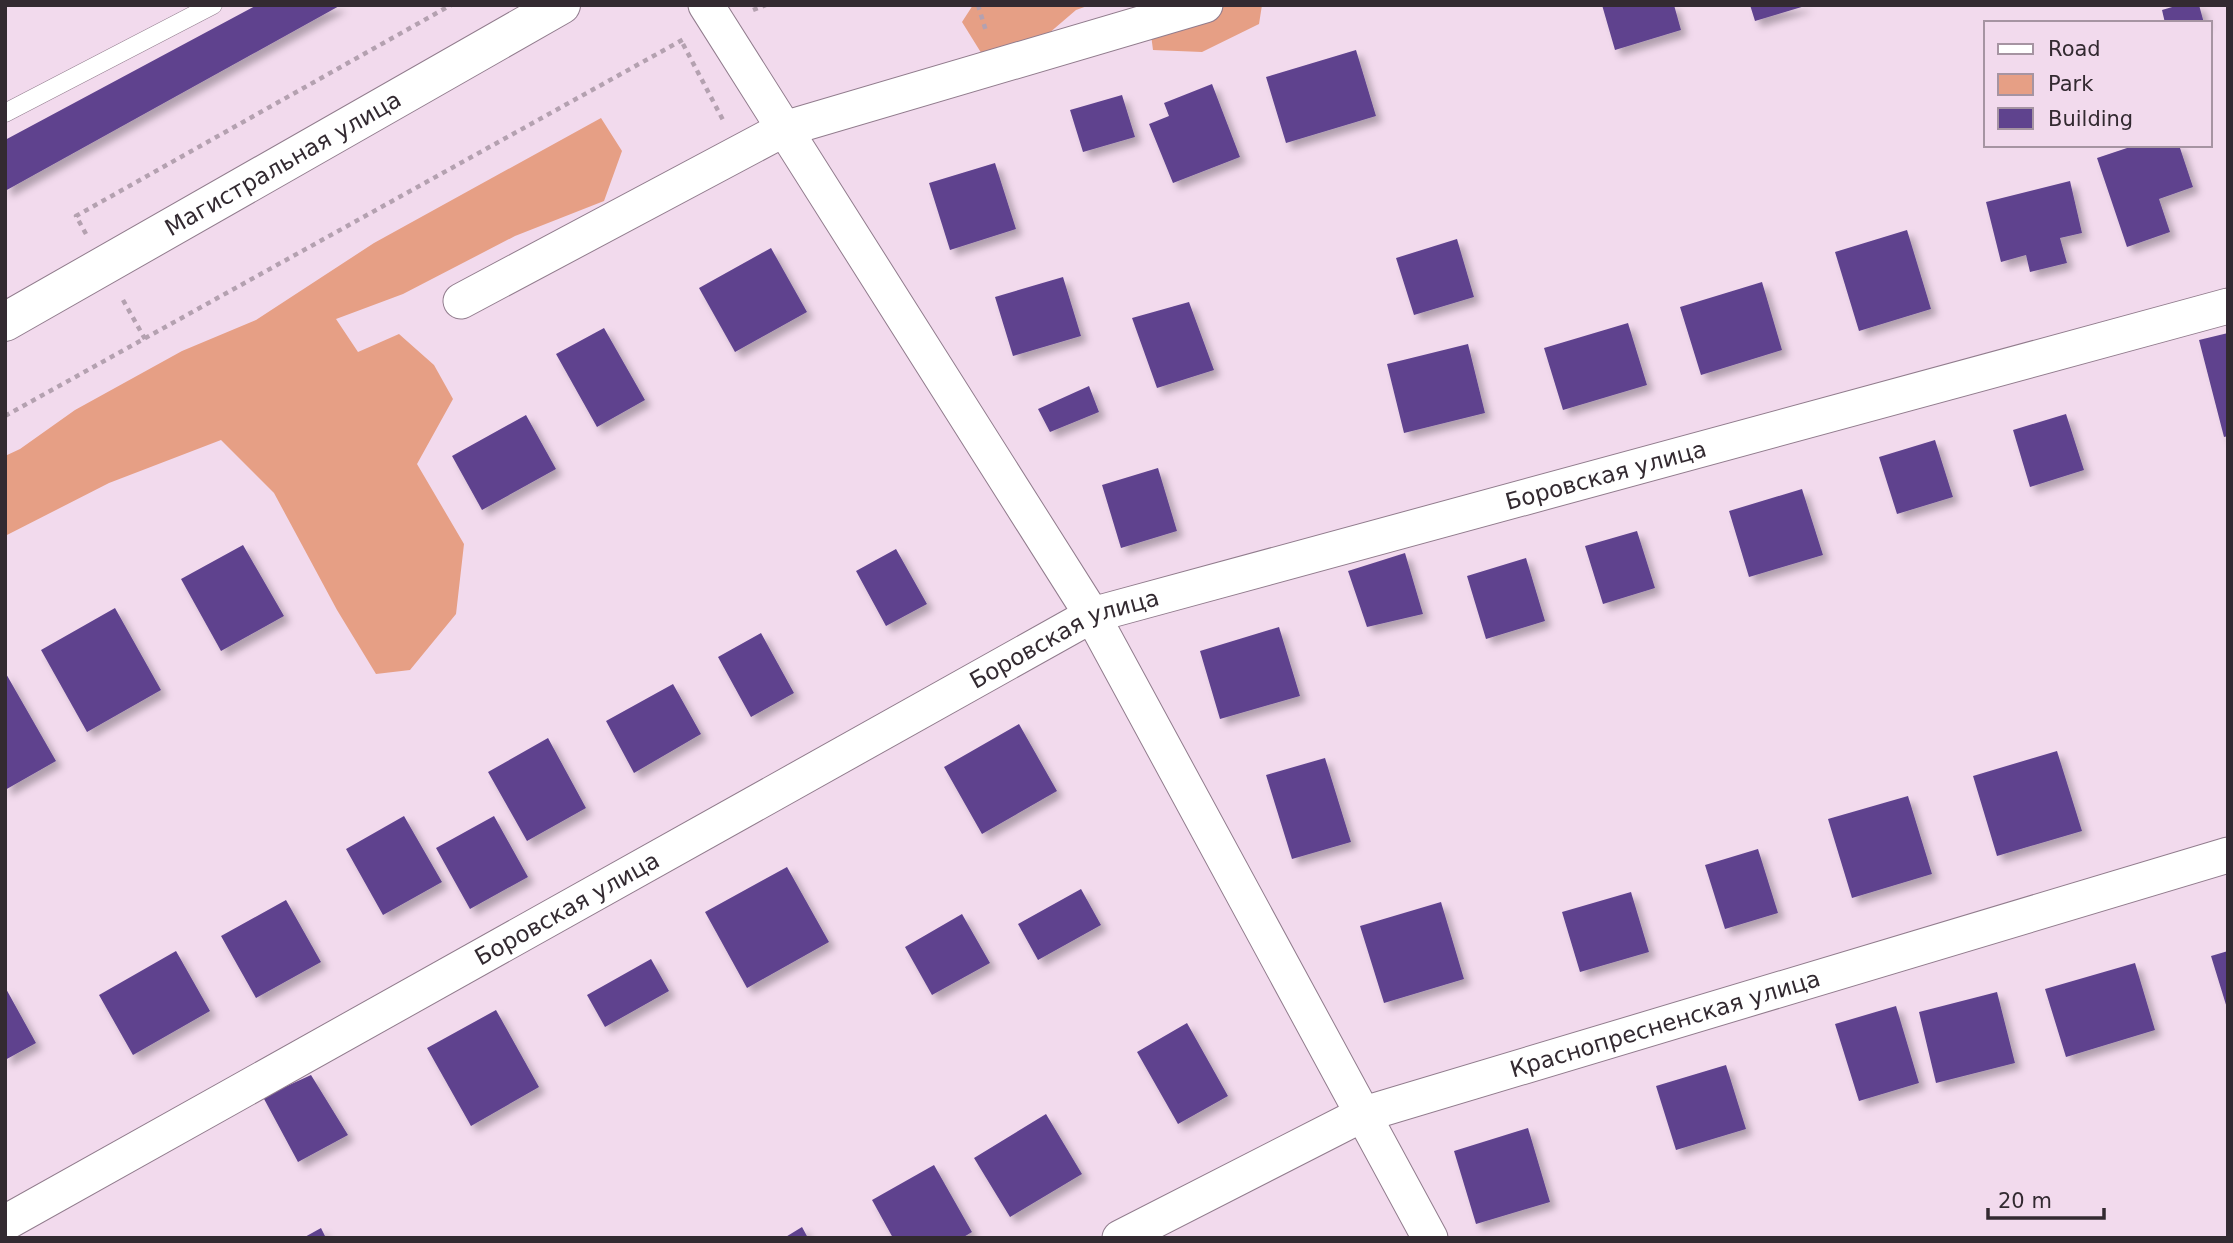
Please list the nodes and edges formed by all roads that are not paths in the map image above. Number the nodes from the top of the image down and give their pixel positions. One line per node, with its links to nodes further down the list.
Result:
1 (213, 5): 5 (lane)
2 (561, 5): 9 (main road, Магистральная улица)
3 (1205, 5): 6 (street)
4 (711, 13): 6 (street)
5 (5, 113)
6 (784, 129): 7 (street); 10 (street)
7 (461, 301)
8 (2228, 306): 10 (street, Боровская улица)
9 (5, 322)
10 (1092, 615): 12 (street); 13 (street, Боровская улица)
11 (2228, 855): 12 (street, Краснопресненская улица)
12 (1361, 1115): 14 (street, Краснопресненская улица); 15 (street)
13 (5, 1223)
14 (1120, 1238)
15 (1430, 1238)

